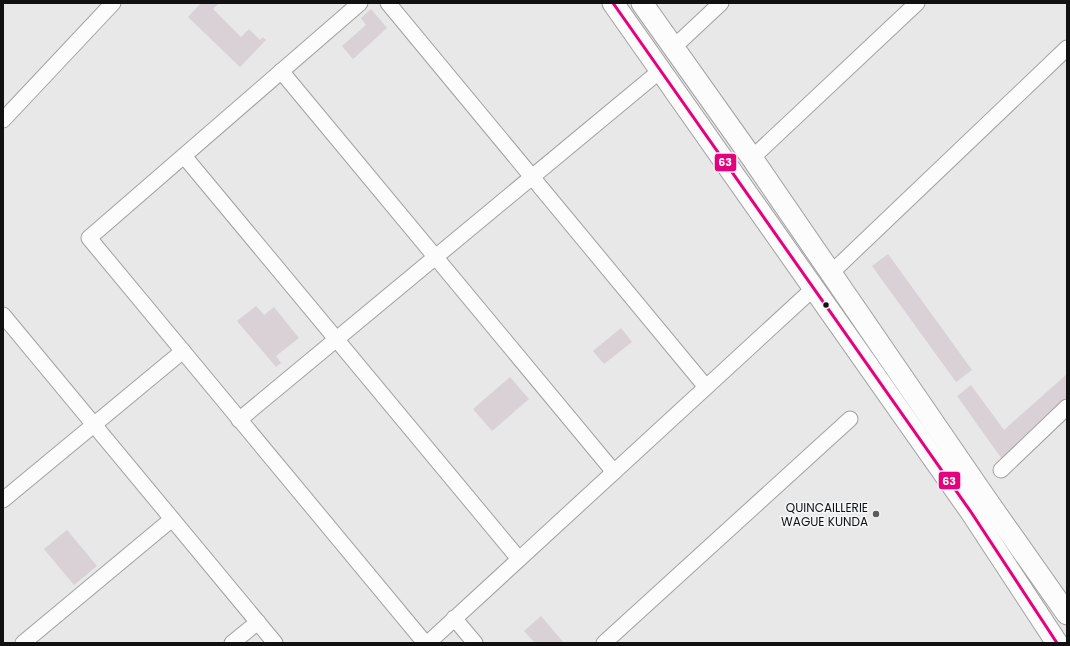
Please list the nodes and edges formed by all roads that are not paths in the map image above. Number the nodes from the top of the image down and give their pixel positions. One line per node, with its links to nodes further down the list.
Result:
1 (113, 3): 12 (street)
2 (360, 3): 11 (street)
3 (388, 3): 15 (street)
4 (614, 3): 10 (main road)
5 (642, 3): 8 (main road)
6 (721, 3): 8 (street)
7 (917, 3): 14 (street)
8 (674, 47): 14 (main road)
9 (1067, 48): 17 (street)
10 (661, 70): 15 (street); 18 (main road)
11 (281, 71): 13 (street); 16 (street)
12 (3, 120)
13 (184, 156): 20 (street); 21 (street)
14 (752, 158): 17 (main road)
15 (532, 176): 16 (street); 22 (street)
16 (435, 257): 20 (street); 28 (street)
17 (830, 273): 32 (main road)
18 (814, 288): 22 (street); 42 (main road)
19 (3, 315): 26 (street)
20 (336, 339): 25 (street); 31 (street)
21 (183, 351): 25 (street); 26 (street)
22 (706, 386): 28 (street)
23 (1067, 407): 27 (street)
24 (850, 419): 41 (street)
25 (239, 420): 38 (street)
26 (94, 425): 29 (street); 30 (street)
27 (1001, 470)
28 (614, 472): 31 (street)
29 (3, 500)
30 (172, 519): 34 (street); 35 (street)
31 (519, 559): 33 (street)
32 (1067, 614)
33 (454, 618): 39 (street); 40 (street)
34 (258, 622): 36 (street); 37 (street)
35 (23, 643)
36 (232, 643)
37 (275, 643)
38 (425, 643)
39 (428, 643)
40 (475, 643)
41 (604, 643)
42 (1057, 643)

